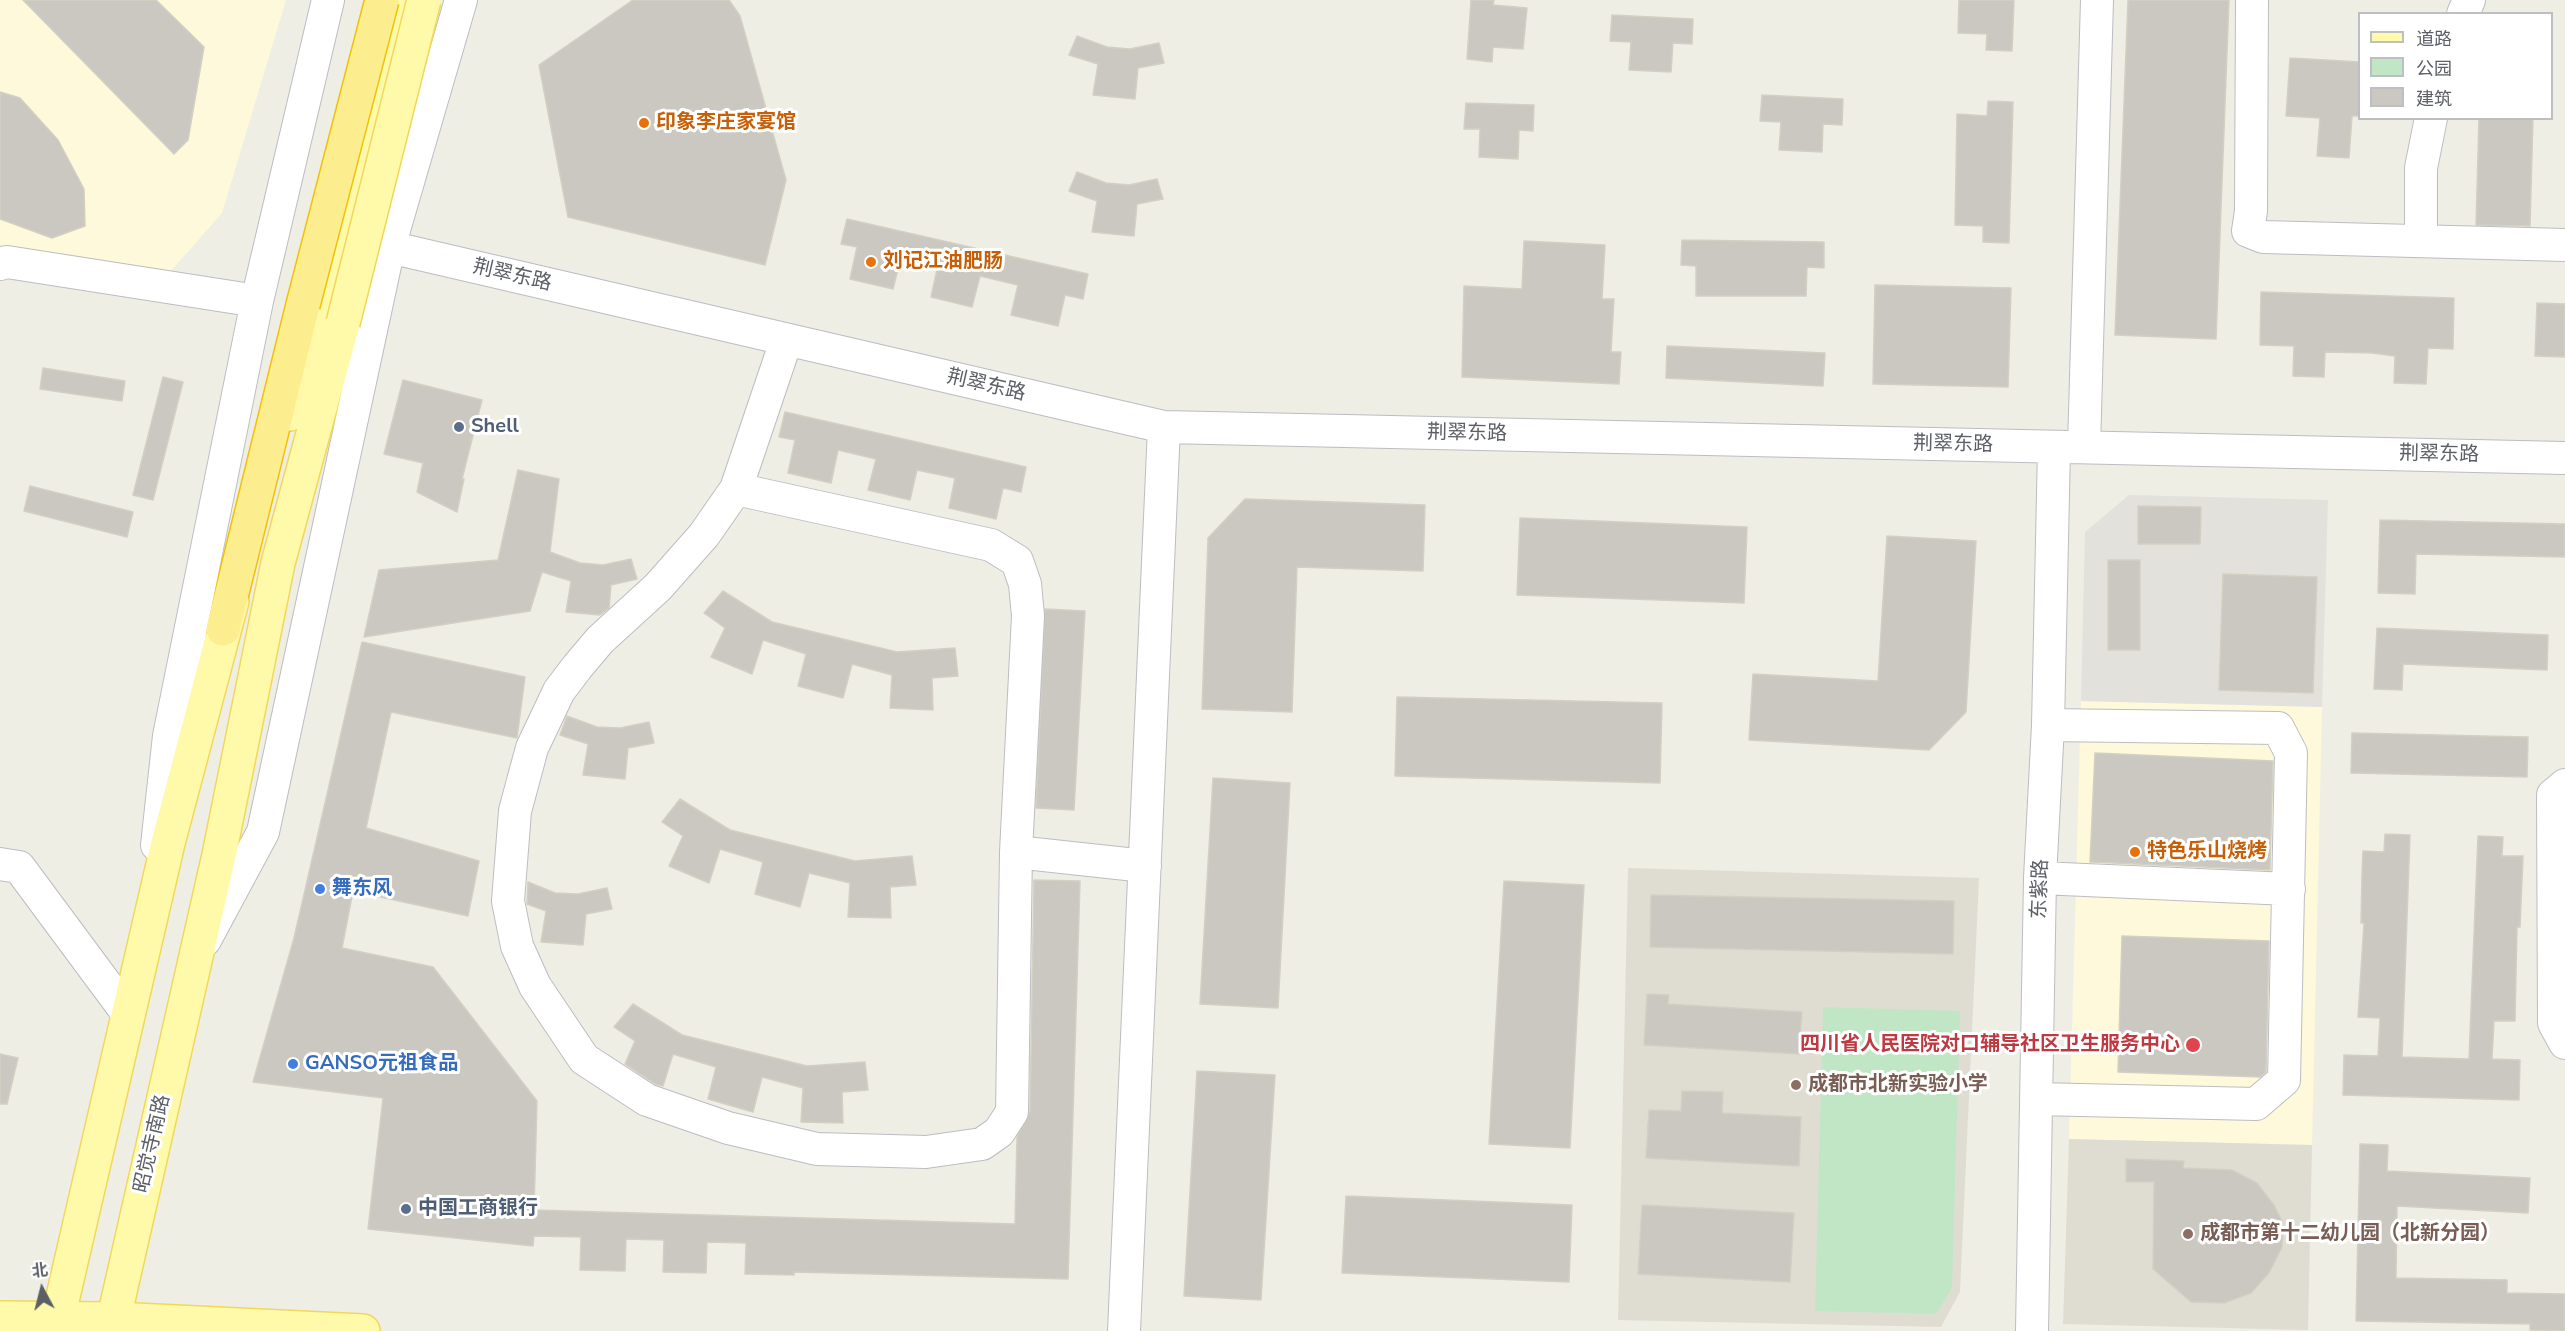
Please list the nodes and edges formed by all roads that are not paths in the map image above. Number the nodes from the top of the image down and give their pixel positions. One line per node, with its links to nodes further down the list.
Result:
1 (328, 0): 15 (street)
2 (382, 0): 16 (highway, bridge)
3 (404, 0): 16 (main road)
4 (424, 0): 9 (main road, bridge)
5 (441, 0): 9 (highway, bridge)
6 (461, 0): 13 (street)
7 (2097, 0): 19 (street, 东紫路)
8 (2252, 0): 11 (street)
9 (395, 113): 16 (main road, bridge)
10 (2431, 120): 11 (street)
11 (2421, 241): 12 (street)
12 (2565, 245)
13 (389, 247): 17 (street, 荆翠东路); 31 (street)
14 (0, 264): 15 (street)
15 (257, 301): 30 (street)
16 (321, 318): 22 (highway); 31 (main road, 昭觉寺南路)
17 (786, 341): 18 (street, 荆翠东路); 21 (street)
18 (1164, 427): 19 (street, 荆翠东路); 27 (street)
19 (2069, 448): 20 (street, 荆翠东路); 23 (street, 东紫路)
20 (2565, 458)
21 (736, 489): 25 (street); 25 (street)
22 (223, 629): 30 (main road)
23 (2048, 725): 28 (street, 东紫路); 29 (street)
24 (2565, 785): 33 (street)
25 (1016, 852): 27 (street)
26 (0, 864): 32 (street)
27 (1145, 866): 39 (street)
28 (2040, 878): 29 (street); 34 (street, 东紫路)
29 (2289, 889): 34 (street)
30 (146, 937): 32 (main road)
31 (196, 957): 37 (main road, 昭觉寺南路)
32 (128, 1014): 36 (main road)
33 (2565, 1043)
34 (2036, 1099): 40 (street, 东紫路)
35 (0, 1318): 36 (main road)
36 (56, 1325): 37 (main road)
37 (112, 1325): 38 (main road)
38 (363, 1331)
39 (1125, 1331)
40 (2032, 1331)

